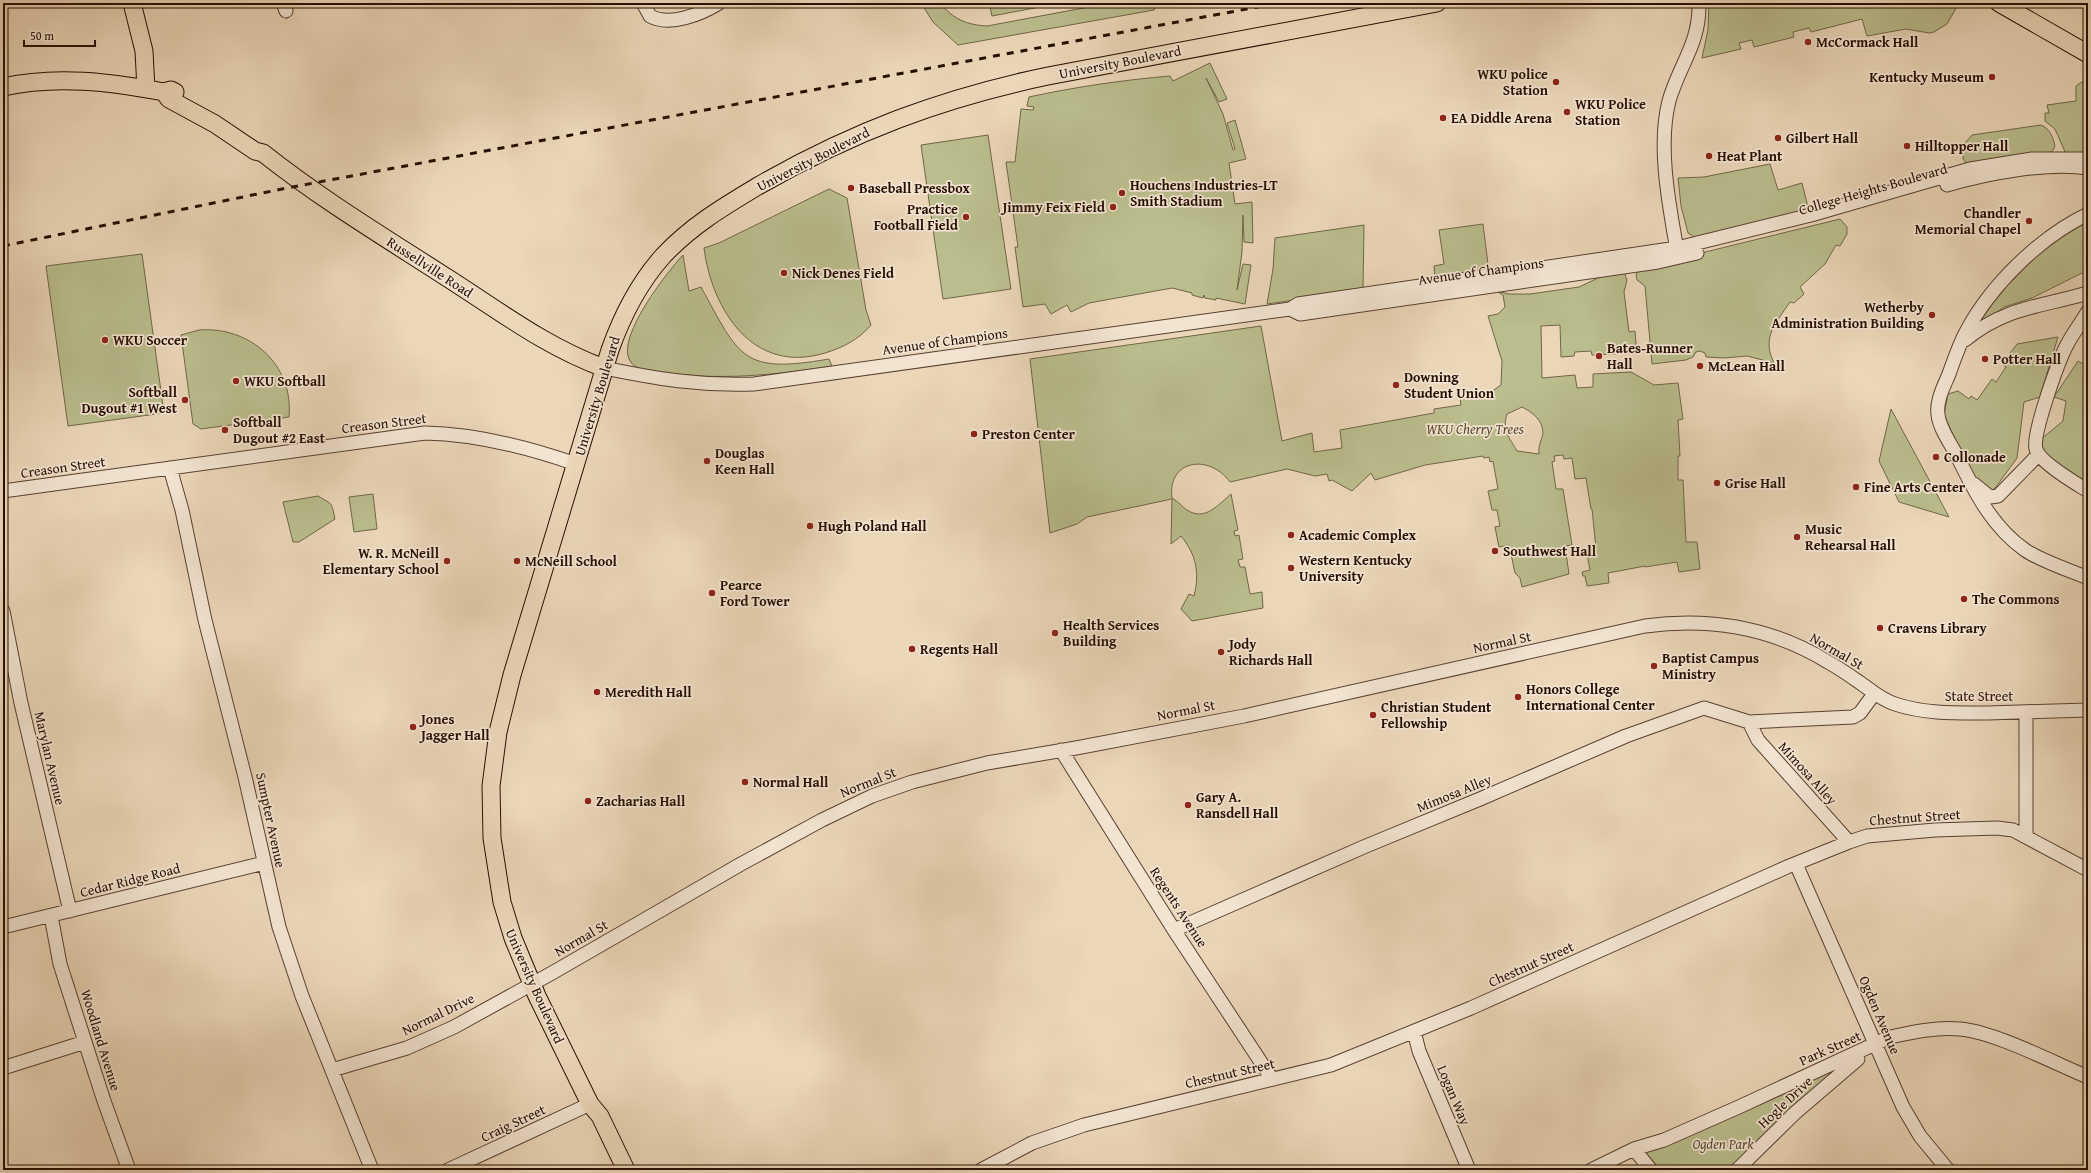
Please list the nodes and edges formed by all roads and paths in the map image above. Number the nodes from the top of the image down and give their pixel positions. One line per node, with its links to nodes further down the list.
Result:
1 (132, 3): 9 (main road)
2 (719, 3): 6 (street)
3 (1437, 3): 17 (main road, University Boulevard)
4 (1699, 3): 13 (street)
5 (1999, 3): 7 (main road)
6 (644, 6)
7 (2088, 54)
8 (3, 87): 9 (main road, Russellville Road)
9 (146, 89): 17 (main road, Russellville Road)
10 (2088, 159): 13 (street, College Heights Boulevard)
11 (2088, 168): 13 (street, College Heights Boulevard)
12 (2088, 214): 16 (street)
13 (1677, 253): 17 (street, Avenue of Champions)
14 (2088, 293): 16 (street)
15 (2088, 311): 18 (street)
16 (1962, 342): 21 (street)
17 (604, 368): 19 (main road, University Boulevard)
18 (2038, 455): 21 (street); 23 (street)
19 (576, 464): 20 (street, Creason Street); 40 (main road, University Boulevard)
20 (170, 468): 22 (street, Creason Street); 33 (street, Sumpter Avenue)
21 (1970, 481): 24 (street)
22 (3, 491)
23 (2088, 491)
24 (2088, 578)
25 (3, 611): 36 (street, Marylan Avenue)
26 (1874, 694): 28 (street, State Street); 29 (street, Mimosa Alley); 30 (street, Normal St)
27 (2088, 710): 28 (street, State Street)
28 (2026, 712): 31 (street)
29 (1749, 722): 32 (street, Mimosa Alley); 39 (street, Mimosa Alley)
30 (1061, 750): 39 (street, Regents Avenue); 40 (street, Normal St)
31 (2026, 835): 32 (street, Chestnut Street); 35 (street, Chestnut Street)
32 (1849, 842): 34 (street, Chestnut Street)
33 (264, 863): 36 (street, Cedar Ridge Road); 45 (street, Sumpter Avenue)
34 (1796, 864): 41 (street, Chestnut Street); 43 (street, Ogden Avenue)
35 (2088, 870)
36 (70, 912): 37 (street, Cedar Ridge Road)
37 (51, 916): 38 (street, Cedar Ridge Road); 42 (street, Woodland Avenue)
38 (3, 927)
39 (1174, 930): 47 (street, Regents Avenue)
40 (532, 984): 45 (street, Normal Drive); 48 (main road, University Boulevard)
41 (1414, 1031): 47 (street, Chestnut Street); 56 (street, Logan Way)
42 (85, 1042): 44 (street); 50 (street, Woodland Avenue)
43 (1875, 1045): 46 (street, Park Street); 49 (street, Park Street); 59 (street, Hogle Drive); 60 (street, Ogden Avenue)
44 (3, 1068)
45 (332, 1070): 51 (street, Sumpter Avenue)
46 (2088, 1077)
47 (1272, 1079): 55 (street, Chestnut Street)
48 (590, 1104): 52 (street, Craig Street); 53 (main road, University Boulevard); 54 (main road, University Boulevard)
49 (1634, 1150): 57 (street, Park Street); 58 (street)
50 (129, 1170)
51 (372, 1170)
52 (448, 1170)
53 (618, 1170)
54 (626, 1170)
55 (981, 1170)
56 (1469, 1170)
57 (1591, 1170)
58 (1651, 1170)
59 (1737, 1170)
60 (1948, 1170)

